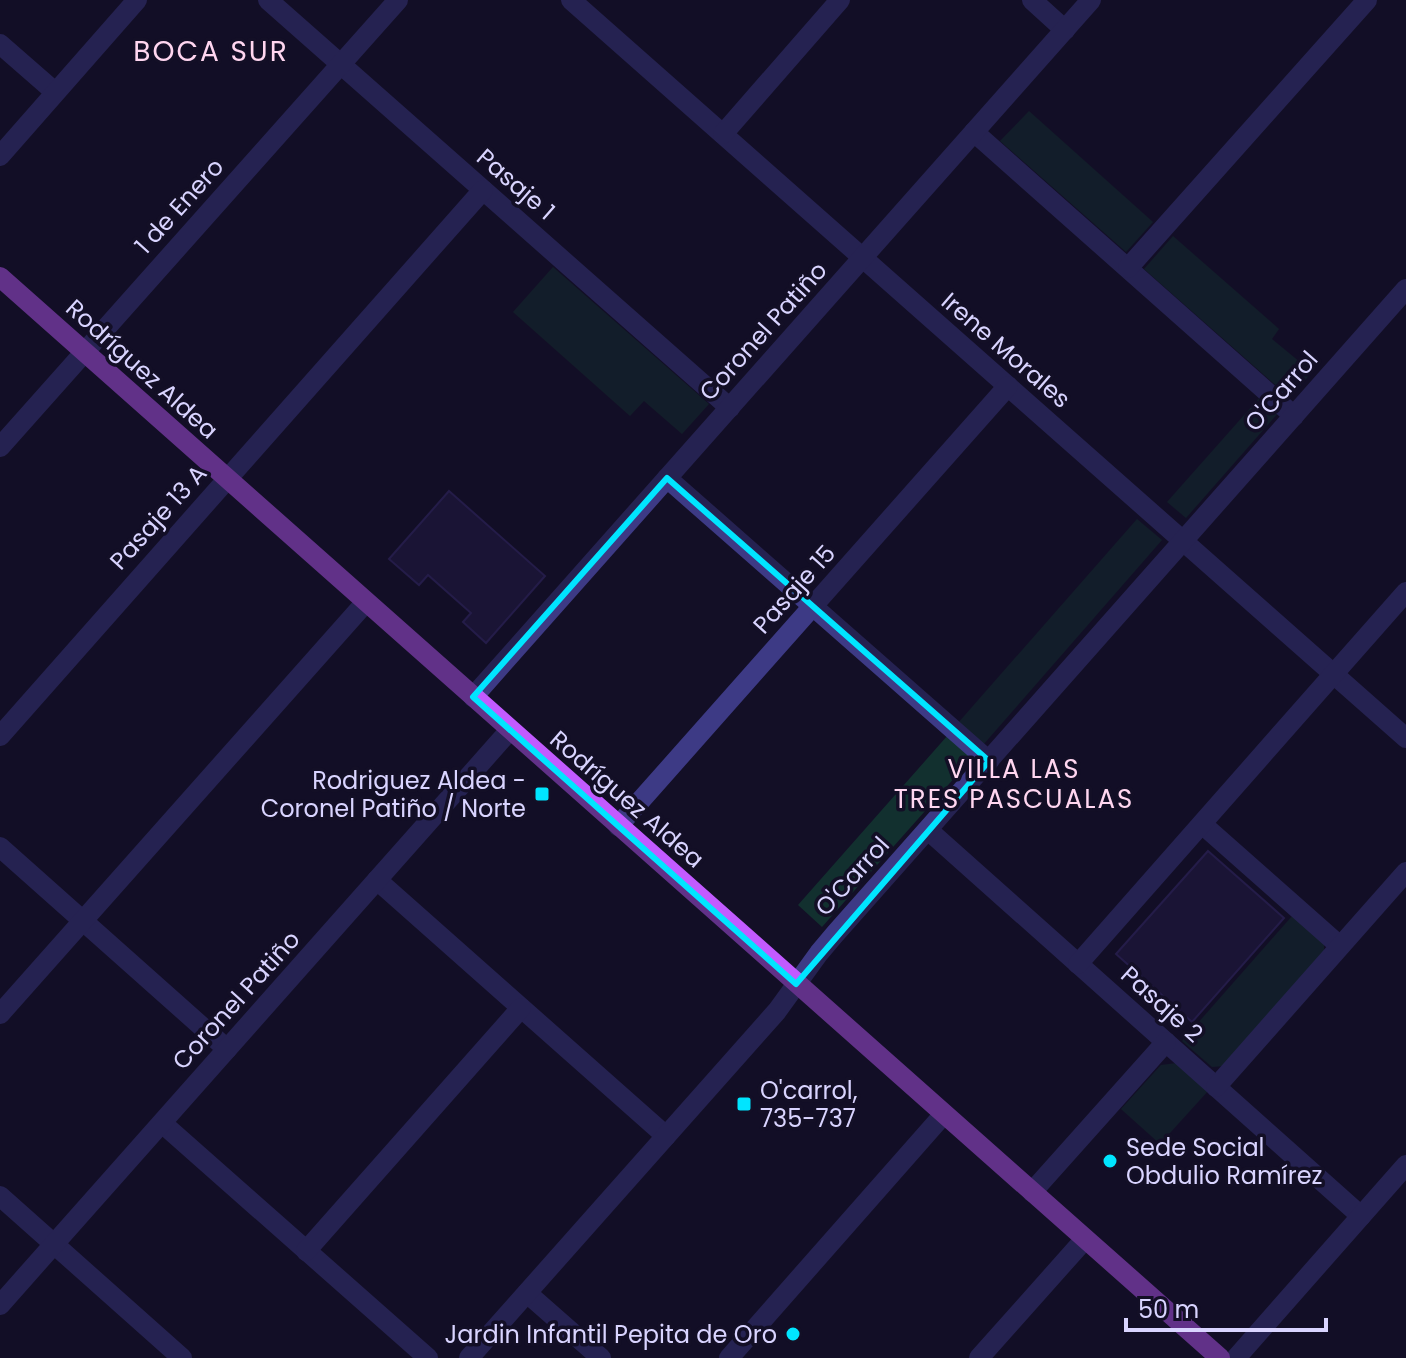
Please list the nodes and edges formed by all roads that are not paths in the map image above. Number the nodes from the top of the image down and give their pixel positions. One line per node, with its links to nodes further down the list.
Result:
1 (137, 0): 12 (street)
2 (268, 0): 11 (street, Pasaje 1)
3 (398, 0): 11 (street, 1 de Enero)
4 (571, 0): 14 (street, Irene Morales)
5 (840, 0): 14 (street)
6 (1032, 0): 9 (street)
7 (1091, 0): 9 (street, Coronel Patiño)
8 (1367, 0): 18 (street)
9 (1065, 30): 13 (street, Coronel Patiño)
10 (0, 44): 12 (street)
11 (341, 64): 16 (street, Pasaje 1); 21 (street, 1 de Enero)
12 (55, 92): 15 (street)
13 (974, 132): 17 (street, Coronel Patiño); 18 (street)
14 (723, 134): 17 (street, Irene Morales)
15 (0, 156)
16 (483, 190): 23 (street, Pasaje 1); 27 (street, Pasaje 13 A)
17 (863, 258): 22 (street, Irene Morales); 23 (street, Coronel Patiño)
18 (1128, 268): 24 (street)
19 (0, 277): 21 (main road, Rodríguez Aldea)
20 (1406, 289): 24 (street, O'Carrol)
21 (84, 352): 25 (street, 1 de Enero); 27 (main road, Rodríguez Aldea)
22 (1008, 386): 28 (street, Irene Morales); 31 (street, Pasaje 15)
23 (730, 408): 26 (street, Coronel Patiño)
24 (1294, 416): 28 (street, O'Carrol)
25 (0, 447)
26 (667, 478): 31 (street); 33 (street, Coronel Patiño)
27 (227, 479): 30 (main road, Rodríguez Aldea); 35 (street, Pasaje 13 A)
28 (1183, 541): 32 (street, Irene Morales); 37 (street, O'Carrol)
29 (1406, 592): 32 (street)
30 (366, 602): 33 (main road, Rodríguez Aldea); 44 (street)
31 (813, 606): 37 (street); 39 (street, Pasaje 15)
32 (1334, 674): 36 (street, Irene Morales); 38 (street)
33 (473, 697): 34 (main road, Rodríguez Aldea)
34 (510, 730): 39 (main road, Rodríguez Aldea); 43 (street, Coronel Patiño)
35 (0, 736)
36 (1406, 738)
37 (989, 761): 40 (street, O'Carrol)
38 (1202, 824): 45 (street); 46 (street)
39 (618, 826): 47 (main road, Rodríguez Aldea)
40 (928, 830): 46 (street, Pasaje 2); 47 (street, O'Carrol)
41 (0, 847): 44 (street)
42 (1406, 872): 45 (street)
43 (377, 880): 48 (street); 51 (street, Coronel Patiño)
44 (83, 921): 49 (street); 51 (street)
45 (1340, 946): 52 (street)
46 (1078, 964): 50 (street, Pasaje 2)
47 (796, 984): 53 (main road, Rodríguez Aldea); 55 (street, O'Carrol)
48 (521, 1008): 55 (street); 62 (street)
49 (0, 1014)
50 (1166, 1042): 52 (street, Pasaje 2); 57 (street)
51 (227, 1049): 54 (street, Coronel Patiño)
52 (1216, 1087): 59 (street, Pasaje 2)
53 (944, 1114): 57 (main road, Rodríguez Aldea); 69 (street)
54 (162, 1123): 61 (street, Coronel Patiño); 62 (street)
55 (666, 1136): 63 (street, O'Carrol)
56 (1406, 1165): 59 (street)
57 (1032, 1192): 60 (main road, Rodríguez Aldea)
58 (0, 1196): 61 (street)
59 (1361, 1216): 72 (street)
60 (1085, 1239): 70 (street); 71 (main road, Rodríguez Aldea)
61 (54, 1244): 64 (street, Coronel Patiño); 65 (street)
62 (306, 1251): 66 (street)
63 (527, 1293): 67 (street, O'Carrol); 68 (street)
64 (0, 1305)
65 (182, 1358)
66 (428, 1358)
67 (469, 1358)
68 (601, 1358)
69 (729, 1358)
70 (979, 1358)
71 (1220, 1358)
72 (1236, 1358)

